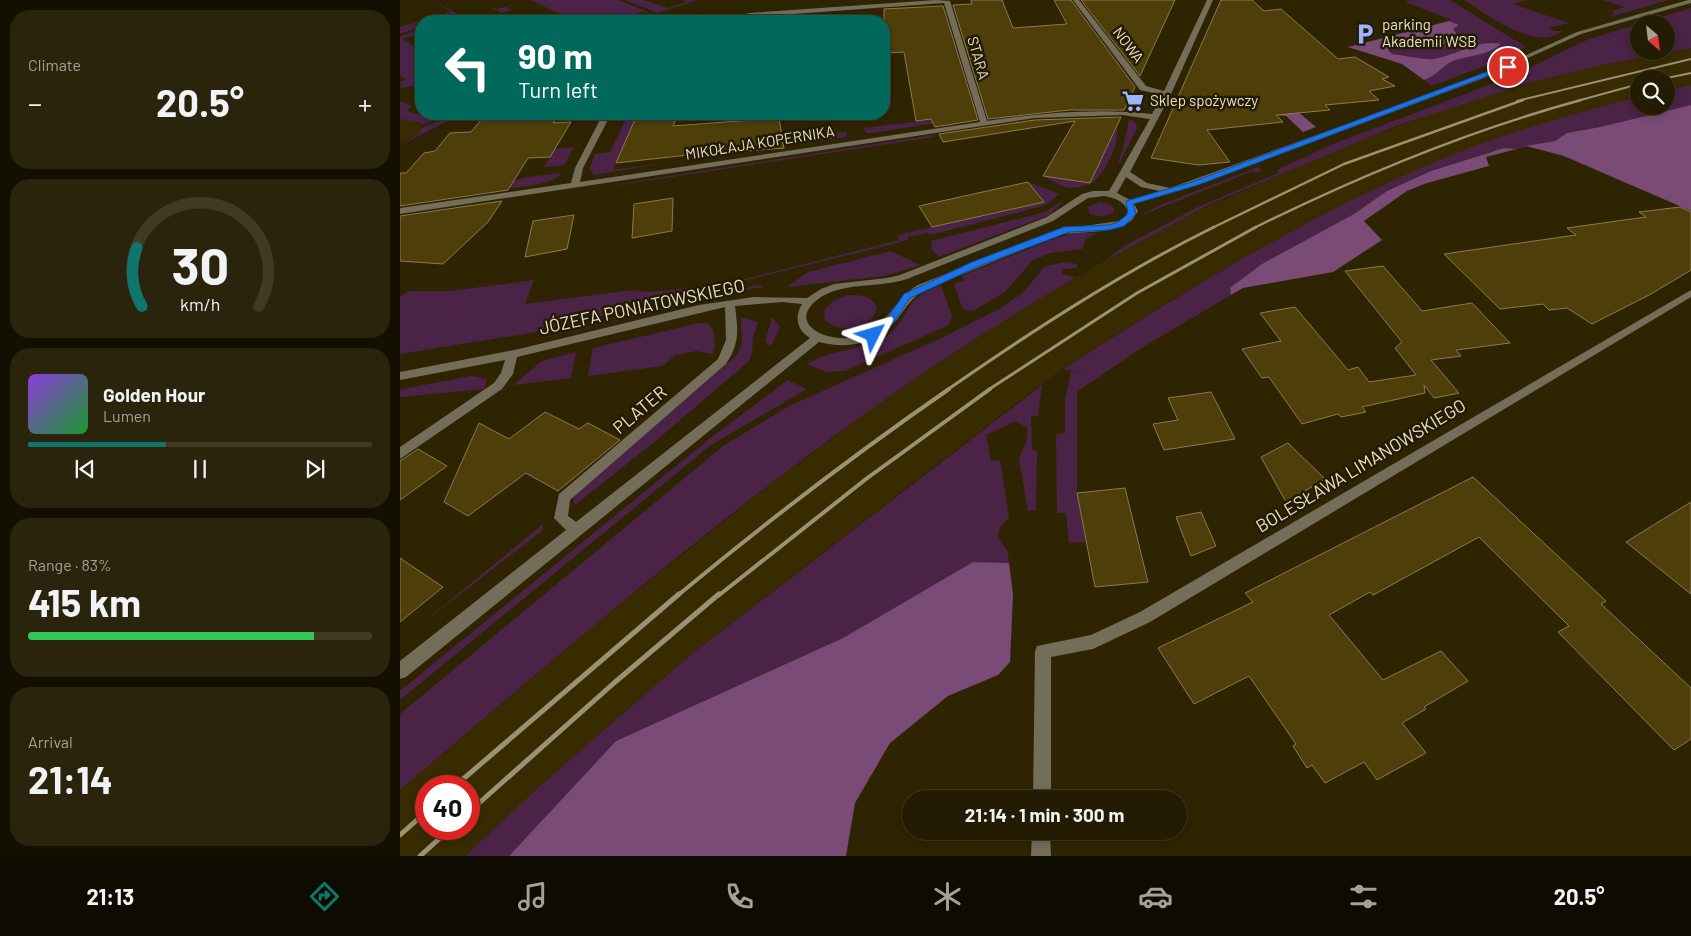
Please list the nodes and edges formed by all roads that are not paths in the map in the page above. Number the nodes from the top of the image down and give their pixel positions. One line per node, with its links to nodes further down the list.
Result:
1 (1076, 0): 6 (street, NOWA)
2 (1210, 0): 6 (street)
3 (1691, 0): 12 (street)
4 (947, 1): 5 (street); 9 (street, STARA)
5 (749, 15)
6 (1166, 94): 7 (street)
7 (1154, 117): 9 (street, MIKOŁAJA KOPERNIKA); 10 (street)
8 (604, 120): 11 (street)
9 (984, 123): 11 (street, MIKOŁAJA KOPERNIKA)
10 (1126, 173): 12 (street); 13 (street)
11 (574, 186): 15 (street, MIKOŁAJA KOPERNIKA)
12 (1173, 190): 14 (street)
13 (1112, 194): 14 (street); 17 (street)
14 (1129, 203): 19 (street)
15 (400, 210)
16 (1691, 293): 25 (street, BOLESŁAWA LIMANOWSKIEGO)
17 (810, 301): 18 (street, JÓZEFA PONIATOWSKIEGO); 19 (street)
18 (730, 304): 20 (street, JÓZEFA PONIATOWSKIEGO); 23 (street, PLATER)
19 (817, 338): 23 (street)
20 (512, 354): 21 (street, JÓZEFA PONIATOWSKIEGO); 22 (street)
21 (400, 376)
22 (400, 454)
23 (575, 530): 24 (street)
24 (400, 671)
25 (1042, 790)
26 (1041, 840): 27 (street)
27 (1041, 856)

